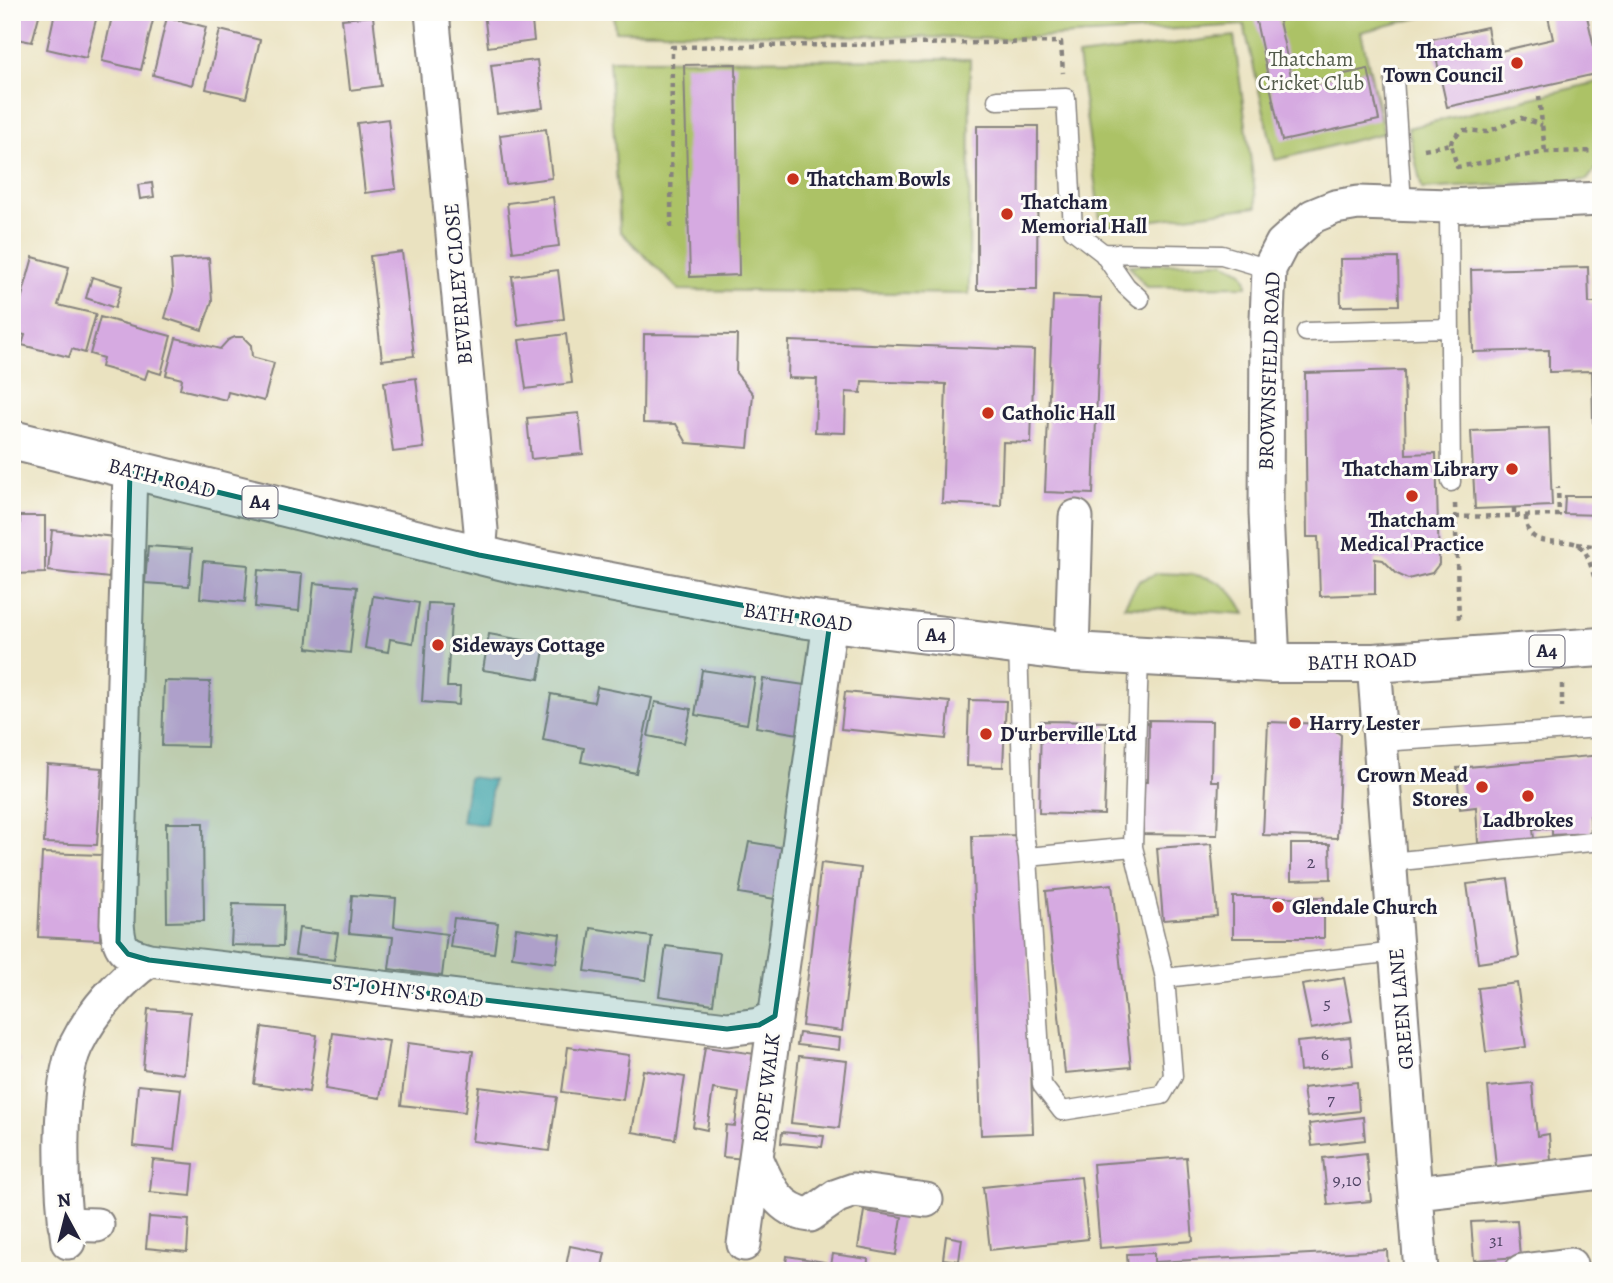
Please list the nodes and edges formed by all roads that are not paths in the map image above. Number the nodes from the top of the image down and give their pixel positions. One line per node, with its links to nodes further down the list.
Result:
1 (432, 12): 16 (street, BEVERLEY CLOSE)
2 (1394, 78): 5 (lane)
3 (997, 100): 7 (lane)
4 (1601, 199): 6 (street, BROWNSFIELD ROAD)
5 (1402, 204): 6 (street, BROWNSFIELD ROAD); 8 (street, BROWNSFIELD ROAD)
6 (1449, 206): 10 (lane)
7 (1103, 253): 8 (lane); 9 (lane)
8 (1269, 269): 22 (street, BROWNSFIELD ROAD)
9 (1140, 299)
10 (1449, 328): 11 (lane); 14 (lane)
11 (1306, 332)
12 (12, 440): 13 (main road, BATH ROAD / A4)
13 (130, 471): 16 (main road, BATH ROAD / A4); 31 (street, ST JOHN'S ROAD)
14 (1451, 482)
15 (1076, 517): 20 (street)
16 (479, 555): 17 (main road, BATH ROAD / A4)
17 (830, 622): 18 (main road, BATH ROAD / A4); 33 (street)
18 (1018, 646): 20 (main road, BATH ROAD / A4); 28 (lane)
19 (1601, 647): 23 (main road, BATH ROAD / A4)
20 (1072, 652): 21 (main road, BATH ROAD / A4)
21 (1139, 657): 22 (main road, BATH ROAD / A4); 27 (lane)
22 (1273, 663): 23 (main road, BATH ROAD / A4)
23 (1374, 663): 25 (street, GREEN LANE)
24 (1601, 728): 25 (lane)
25 (1381, 742): 29 (street, GREEN LANE)
26 (1601, 841): 29 (lane)
27 (1133, 846): 28 (lane); 32 (lane)
28 (1028, 857): 32 (lane)
29 (1390, 862): 30 (street, GREEN LANE)
30 (1396, 952): 32 (lane); 36 (street, GREEN LANE)
31 (149, 960): 33 (street, ST JOHN'S ROAD); 38 (street)
32 (1165, 978)
33 (775, 1016): 34 (street, ROPE WALK)
34 (757, 1160): 37 (street, ROPE WALK); 39 (street, ROPE WALK)
35 (1601, 1172): 36 (street)
36 (1416, 1193): 40 (street, GREEN LANE)
37 (926, 1200)
38 (77, 1231)
39 (744, 1244)
40 (1421, 1271)
41 (1522, 1271): 42 (street)
42 (1571, 1271)

